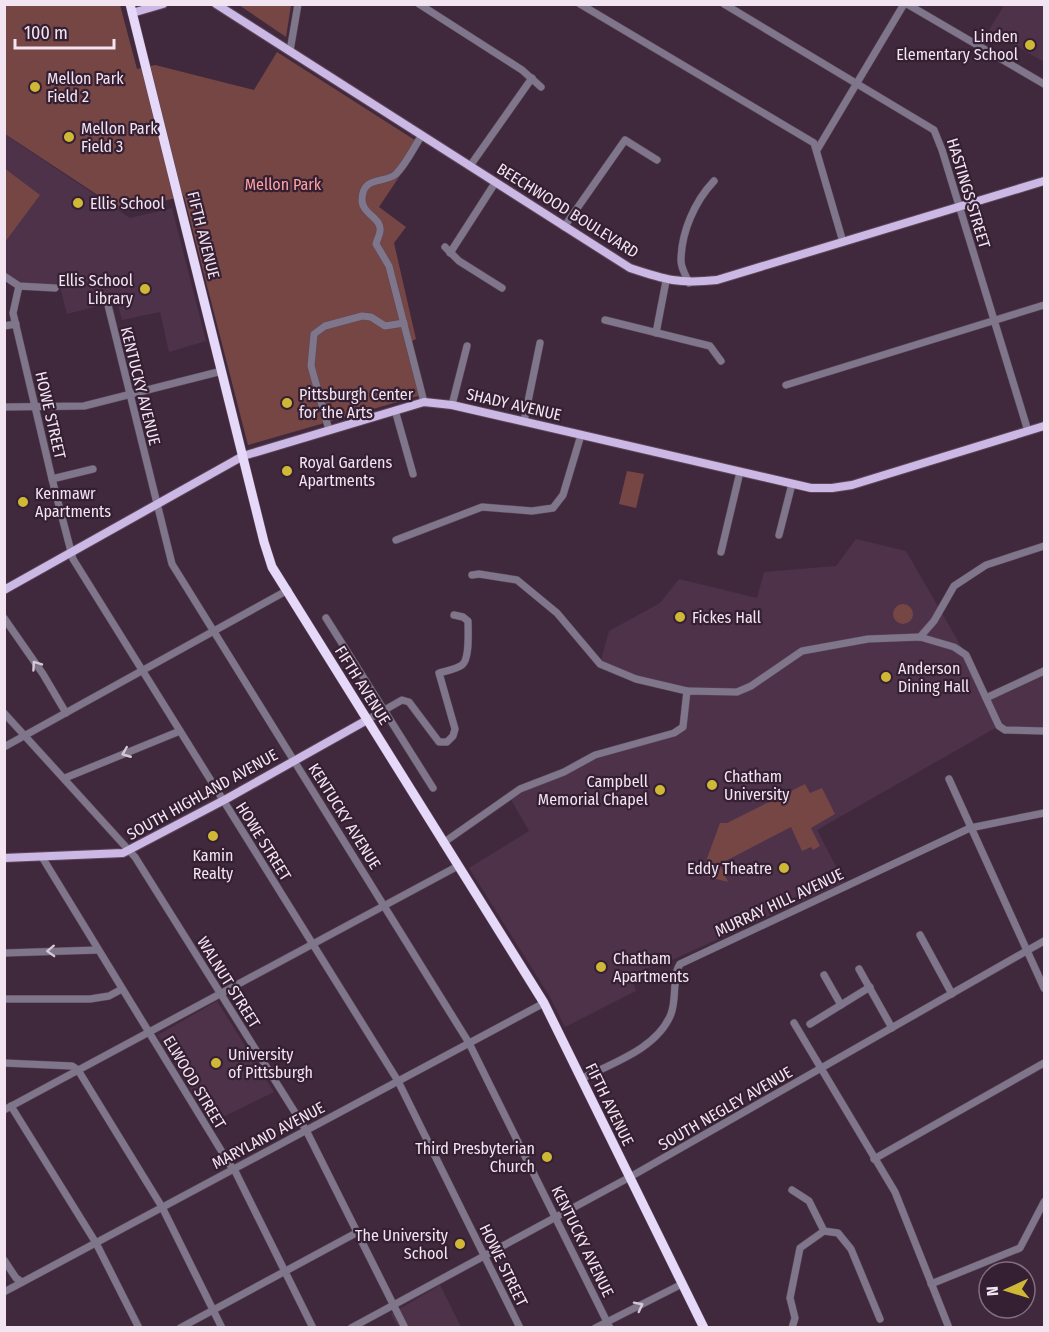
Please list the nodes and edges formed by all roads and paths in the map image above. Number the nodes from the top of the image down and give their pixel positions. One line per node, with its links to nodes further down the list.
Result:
1 (163, 4): 8 (main road)
2 (216, 4): 9 (main road, BEECHWOOD BOULEVARD)
3 (298, 4): 9 (street)
4 (419, 4): 10 (street)
5 (580, 4): 15 (street)
6 (724, 4): 11 (street, HASTINGS STREET)
7 (905, 4): 11 (street); 12 (street)
8 (131, 9): 41 (highway, FIFTH AVENUE)
9 (290, 51): 14 (main road, BEECHWOOD BOULEVARD)
10 (532, 78): 13 (street); 17 (street)
11 (857, 84): 15 (street); 21 (street, HASTINGS STREET)
12 (1044, 84)
13 (541, 87)
14 (422, 135): 17 (main road, BEECHWOOD BOULEVARD); 34 (street)
15 (817, 150): 23 (street)
16 (657, 160): 22 (street)
17 (470, 166): 20 (main road, BEECHWOOD BOULEVARD)
18 (1044, 181): 21 (main road, BEECHWOOD BOULEVARD)
19 (714, 182): 26 (street)
20 (495, 183): 22 (main road, BEECHWOOD BOULEVARD); 29 (street)
21 (959, 207): 23 (main road, BEECHWOOD BOULEVARD); 33 (street, HASTINGS STREET)
22 (564, 227): 25 (main road, BEECHWOOD BOULEVARD)
23 (843, 242): 26 (main road, BEECHWOOD BOULEVARD)
24 (4, 276): 27 (street)
25 (666, 280): 26 (main road, BEECHWOOD BOULEVARD); 37 (street)
26 (689, 283)
27 (19, 286): 28 (street); 35 (street, HOWE STREET)
28 (55, 288)
29 (502, 288)
30 (107, 302): 43 (street, KENTUCKY AVENUE)
31 (1044, 305): 33 (street)
32 (605, 320): 37 (street)
33 (994, 321): 42 (street); 52 (street, HASTINGS STREET)
34 (404, 323): 44 (street); 51 (street)
35 (16, 324): 36 (street); 46 (street, HOWE STREET)
36 (4, 326)
37 (656, 333): 40 (street)
38 (540, 343): 49 (street)
39 (467, 346): 45 (street)
40 (721, 361)
41 (222, 371): 43 (street); 54 (highway, FIFTH AVENUE)
42 (786, 385)
43 (130, 395): 46 (street); 60 (street, KENTUCKY AVENUE)
44 (424, 402): 45 (main road, SHADY AVENUE); 48 (main road, SHADY AVENUE)
45 (452, 405): 49 (main road, SHADY AVENUE)
46 (34, 407): 47 (street); 58 (street, HOWE STREET)
47 (4, 408)
48 (395, 410): 51 (main road, SHADY AVENUE); 57 (street)
49 (524, 421): 53 (main road, SHADY AVENUE)
50 (1044, 426): 52 (main road, SHADY AVENUE)
51 (328, 430): 54 (main road, SHADY AVENUE)
52 (1028, 431): 59 (main road, SHADY AVENUE)
53 (581, 435): 56 (main road, SHADY AVENUE); 62 (street)
54 (243, 456): 60 (main road, SHADY AVENUE); 68 (highway, FIFTH AVENUE)
55 (93, 470): 58 (street)
56 (740, 472): 59 (main road, SHADY AVENUE); 65 (street)
57 (413, 474)
58 (52, 479): 64 (street, HOWE STREET)
59 (792, 484): 61 (street)
60 (157, 503): 64 (main road, SHADY AVENUE); 72 (street, KENTUCKY AVENUE)
61 (779, 535)
62 (396, 540)
63 (1044, 546): 73 (street)
64 (70, 552): 67 (main road, SHADY AVENUE); 75 (street, HOWE STREET)
65 (721, 552)
66 (472, 575): 76 (street)
67 (4, 590)
68 (288, 590): 72 (street); 81 (highway, FIFTH AVENUE)
69 (454, 615): 78 (street)
70 (4, 618): 80 (street, one-way to 70)
71 (326, 618): 78 (street)
72 (214, 632): 75 (street); 86 (street, KENTUCKY AVENUE)
73 (920, 637): 76 (street); 77 (street)
74 (1044, 671): 77 (street)
75 (142, 672): 80 (street); 82 (street, HOWE STREET)
76 (687, 691): 93 (street)
77 (986, 698): 83 (street)
78 (384, 710): 81 (street); 89 (street)
79 (4, 713): 84 (street, WALNUT STREET)
80 (66, 713): 84 (street)
81 (367, 720): 86 (main road, SOUTH HIGHLAND AVENUE); 93 (highway, FIFTH AVENUE)
82 (180, 731): 87 (street, one-way to 87); 90 (street, HOWE STREET)
83 (1044, 731)
84 (25, 736): 85 (street); 87 (street, WALNUT STREET)
85 (4, 747)
86 (294, 760): 90 (main road, SOUTH HIGHLAND AVENUE); 98 (street, KENTUCKY AVENUE)
87 (65, 778): 94 (street, WALNUT STREET)
88 (949, 779): 92 (street)
89 (433, 788)
90 (223, 800): 94 (main road, SOUTH HIGHLAND AVENUE); 101 (street, HOWE STREET)
91 (1044, 813): 92 (street, MURRAY HILL AVENUE)
92 (970, 828): 103 (street); 124 (street, MURRAY HILL AVENUE)
93 (443, 843): 97 (highway, FIFTH AVENUE)
94 (131, 850): 95 (main road, SOUTH HIGHLAND AVENUE); 110 (street, WALNUT STREET)
95 (42, 857): 96 (main road, SOUTH HIGHLAND AVENUE); 102 (street, ELWOOD STREET)
96 (4, 858)
97 (458, 866): 98 (street); 113 (highway, FIFTH AVENUE)
98 (385, 905): 101 (street); 119 (street, KENTUCKY AVENUE)
99 (920, 935): 111 (street)
100 (1044, 941): 103 (street, SOUTH NEGLEY AVENUE)
101 (312, 945): 110 (street); 125 (street, HOWE STREET)
102 (98, 950): 104 (street, one-way to 104); 109 (street, ELWOOD STREET)
103 (1026, 951): 108 (street); 111 (street, SOUTH NEGLEY AVENUE)
104 (4, 953)
105 (859, 969): 107 (street)
106 (824, 975): 114 (street)
107 (870, 987): 114 (street); 117 (street)
108 (1044, 988)
109 (122, 989): 112 (street); 118 (street, ELWOOD STREET)
110 (220, 993): 118 (street); 127 (street, WALNUT STREET)
111 (952, 994): 117 (street, SOUTH NEGLEY AVENUE)
112 (4, 999)
113 (544, 1003): 119 (street, MARYLAND AVENUE); 124 (highway, FIFTH AVENUE)
114 (840, 1005): 116 (street)
115 (794, 1023): 123 (street)
116 (810, 1024)
117 (892, 1028): 123 (street, SOUTH NEGLEY AVENUE)
118 (149, 1032): 122 (street); 129 (street, ELWOOD STREET)
119 (469, 1043): 125 (street, MARYLAND AVENUE); 134 (street, KENTUCKY AVENUE)
120 (1044, 1063): 128 (street)
121 (4, 1064): 122 (street)
122 (78, 1070): 126 (street); 133 (street)
123 (820, 1070): 128 (street); 130 (street, SOUTH NEGLEY AVENUE)
124 (581, 1079): 130 (highway, FIFTH AVENUE)
125 (398, 1081): 127 (street, MARYLAND AVENUE); 138 (street, HOWE STREET)
126 (8, 1108): 137 (street)
127 (306, 1130): 129 (street, MARYLAND AVENUE); 136 (street, WALNUT STREET)
128 (874, 1159): 143 (street)
129 (234, 1169): 133 (street, MARYLAND AVENUE); 140 (street, ELWOOD STREET)
130 (630, 1177): 134 (street, SOUTH NEGLEY AVENUE); 142 (highway, FIFTH AVENUE)
131 (792, 1190): 135 (street)
132 (1044, 1202): 143 (street)
133 (162, 1207): 137 (street, MARYLAND AVENUE); 146 (street)
134 (556, 1218): 138 (street, SOUTH NEGLEY AVENUE); 148 (street, KENTUCKY AVENUE)
135 (824, 1231): 147 (street); 158 (street)
136 (356, 1233): 140 (street); 145 (street, WALNUT STREET)
137 (96, 1243): 141 (street, MARYLAND AVENUE); 149 (street)
138 (484, 1256): 145 (street, SOUTH NEGLEY AVENUE); 155 (street, HOWE STREET)
139 (4, 1260): 141 (street)
140 (285, 1271): 146 (street); 152 (street, ELWOOD STREET)
141 (22, 1282): 144 (street, MARYLAND AVENUE)
142 (682, 1284): 148 (street, one-way to 142); 157 (highway, FIFTH AVENUE)
143 (931, 1284): 159 (street)
144 (4, 1292)
145 (393, 1305): 153 (street, SOUTH NEGLEY AVENUE); 154 (street, WALNUT STREET)
146 (213, 1310): 150 (street); 151 (street)
147 (880, 1319)
148 (609, 1325): 156 (street)
149 (139, 1328)
150 (180, 1328)
151 (222, 1328)
152 (313, 1328)
153 (351, 1328)
154 (405, 1328)
155 (519, 1328)
156 (595, 1328)
157 (704, 1328)
158 (792, 1328)
159 (949, 1328)

